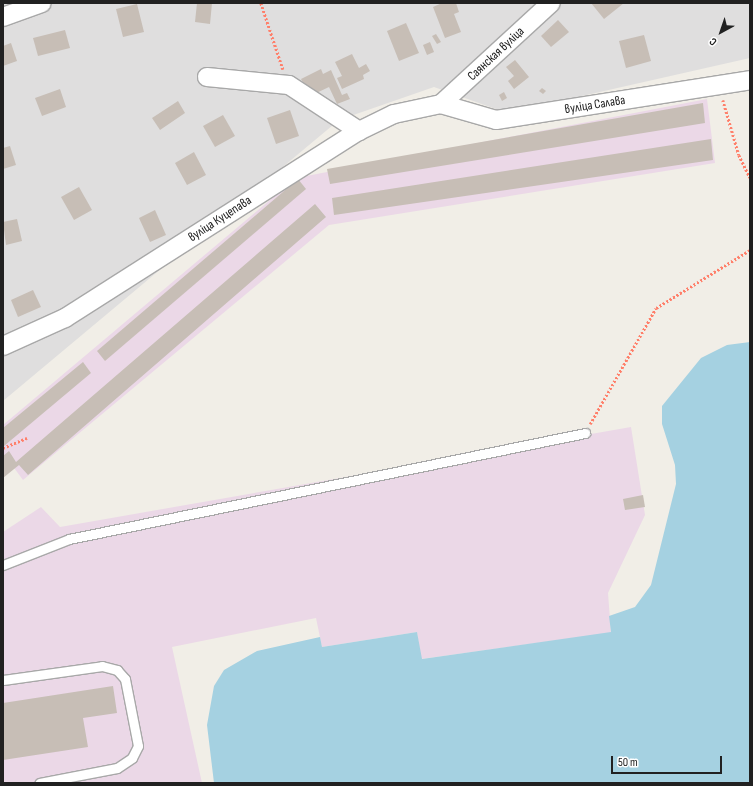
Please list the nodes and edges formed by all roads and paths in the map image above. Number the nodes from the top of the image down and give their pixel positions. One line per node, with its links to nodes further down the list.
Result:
1 (42, 3): 4 (street)
2 (261, 3): 7 (path)
3 (551, 3): 9 (street, Саянская вуліца)
4 (3, 17)
5 (207, 77): 7 (street)
6 (750, 80): 8 (street, вуліца Салава)
7 (289, 85): 10 (street)
8 (719, 86): 9 (street, вуліца Салава); 11 (path)
9 (441, 104): 10 (street, вуліца Куцепава)
10 (359, 131): 13 (street, вуліца Куцепава)
11 (750, 178)
12 (750, 250): 14 (path)
13 (3, 346)
14 (585, 433): 17 (lane)
15 (27, 438): 16 (path)
16 (3, 448)
17 (3, 565)
18 (3, 680): 19 (lane)
19 (39, 783)

